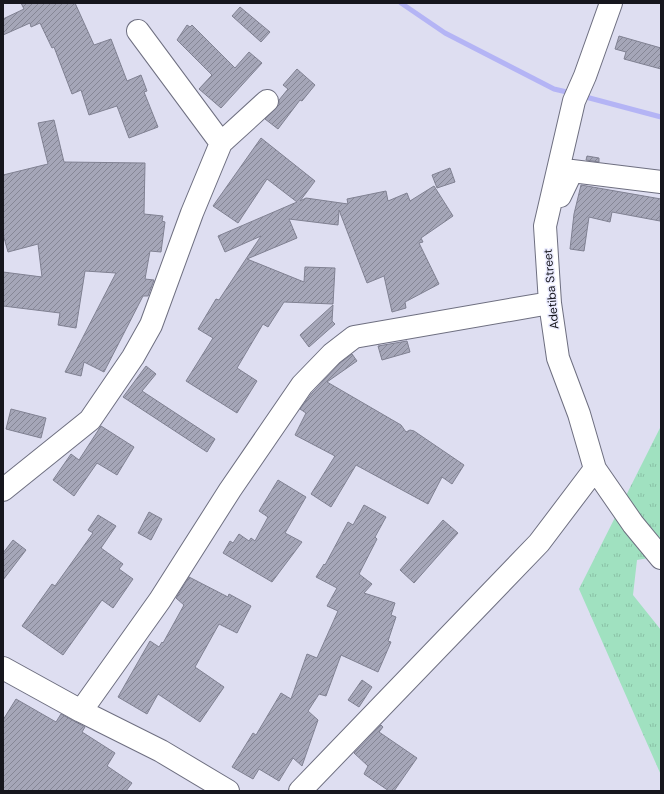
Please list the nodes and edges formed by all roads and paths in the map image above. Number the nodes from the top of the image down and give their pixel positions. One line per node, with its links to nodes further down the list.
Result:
1 (611, 3): 6 (street, Adetiba Street)
2 (138, 31): 4 (street)
3 (267, 101): 4 (street)
4 (221, 143): 9 (street)
5 (661, 182): 6 (street)
6 (546, 226): 7 (street, Adetiba Street)
7 (550, 303): 8 (street, Adetiba Street); 12 (street)
8 (595, 469): 10 (street, Adetiba Street); 14 (street)
9 (3, 490)
10 (661, 558)
11 (3, 668): 12 (street)
12 (81, 711): 13 (street)
13 (228, 791)
14 (300, 791)

